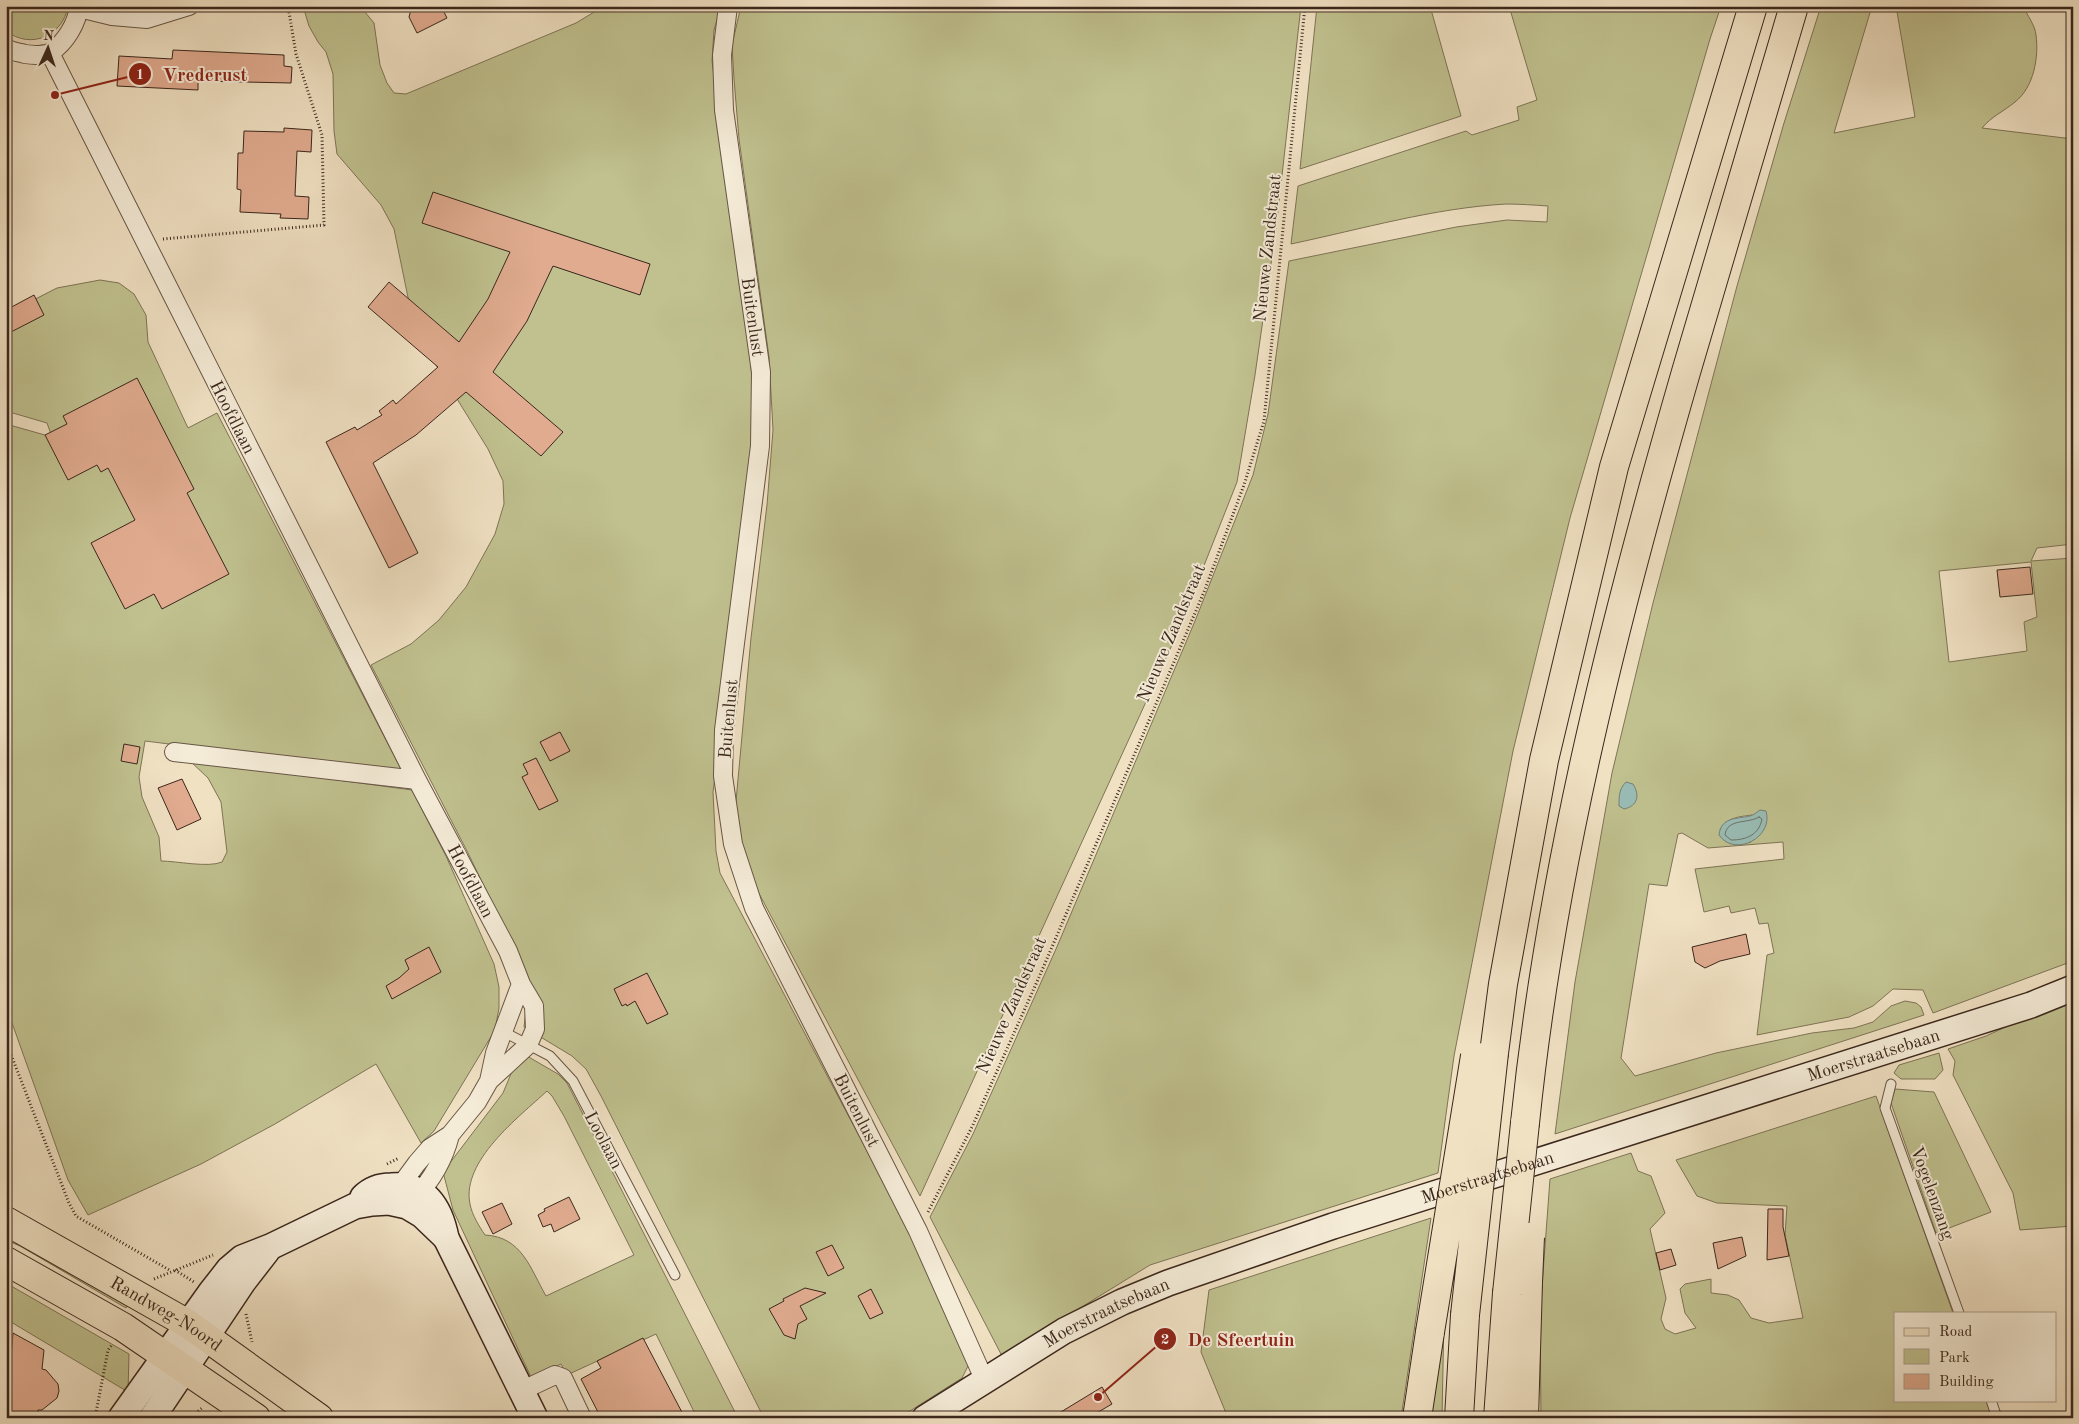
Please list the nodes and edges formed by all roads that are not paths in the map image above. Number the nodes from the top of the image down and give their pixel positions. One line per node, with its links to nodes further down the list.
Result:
1 (189, 6): 5 (street)
2 (728, 6): 25 (street, Buitenlust)
3 (1753, 6): 14 (main road)
4 (1794, 6): 21 (main road, bridge)
5 (79, 7): 7 (street)
6 (6, 48): 7 (street)
7 (50, 54): 9 (street, Hoofdlaan)
8 (174, 752): 9 (street)
9 (417, 780): 10 (street, Hoofdlaan)
10 (521, 984): 12 (street); 13 (street, Hoofdlaan)
11 (2073, 988): 25 (street, Moerstraatsebaan)
12 (504, 1032): 13 (lane, Loolaan); 15 (street)
13 (528, 1045): 15 (street); 20 (lane, Loolaan)
14 (1484, 1054): 35 (main road, bridge); 36 (main road, bridge)
15 (489, 1081): 17 (street)
16 (1891, 1084): 22 (lane, Vogelenzang)
17 (410, 1194): 23 (street); 26 (street)
18 (6, 1221): 23 (main road, Randweg-Noord)
19 (6, 1261): 24 (main road, Randweg-Noord)
20 (675, 1275)
21 (1518, 1288): 37 (main road); 38 (main road)
22 (1959, 1312)
23 (197, 1331): 24 (street); 31 (main road, Randweg-Noord)
24 (176, 1362): 28 (street); 29 (street); 30 (main road, Randweg-Noord)
25 (984, 1379): 34 (street, Moerstraatsebaan)
26 (521, 1391): 32 (street); 33 (street)
27 (1992, 1402): 39 (lane)
28 (121, 1418)
29 (152, 1418)
30 (256, 1418)
31 (319, 1418)
32 (534, 1418)
33 (582, 1418)
34 (925, 1418)
35 (1417, 1418)
36 (1459, 1418)
37 (1498, 1418)
38 (1524, 1418)
39 (1997, 1418)

